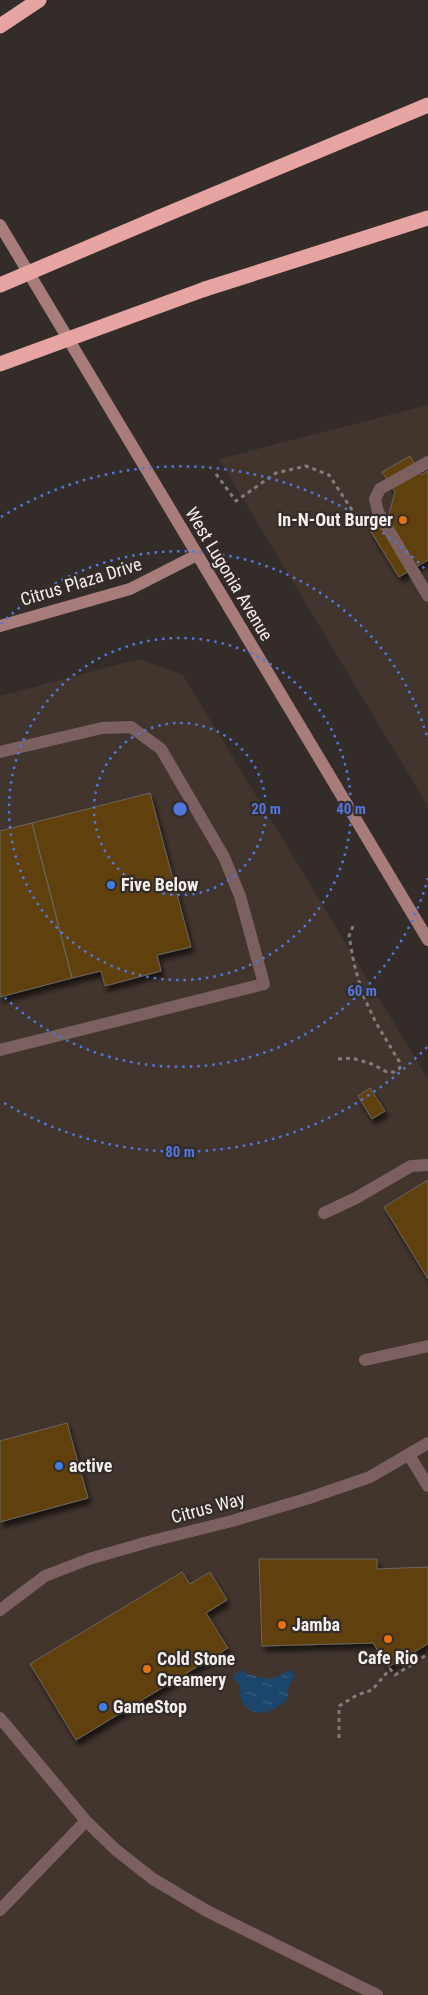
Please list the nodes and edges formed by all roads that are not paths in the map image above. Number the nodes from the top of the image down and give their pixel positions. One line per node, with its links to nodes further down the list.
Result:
1 (39, 0): 2 (highway)
2 (0, 26)
3 (428, 105): 6 (highway, bridge)
4 (428, 218): 7 (highway, bridge)
5 (0, 225): 9 (main road, West Lugonia Avenue)
6 (0, 285)
7 (0, 364)
8 (428, 462): 10 (lane)
9 (197, 555): 11 (main road, Citrus Plaza Drive); 13 (main road, West Lugonia Avenue)
10 (428, 596)
11 (0, 626)
12 (0, 752): 14 (lane)
13 (428, 940)
14 (0, 1050)
15 (428, 1165): 16 (lane)
16 (324, 1213)
17 (428, 1346): 18 (lane)
18 (364, 1360)
19 (428, 1443): 20 (lane, Citrus Way)
20 (409, 1455): 21 (lane); 22 (lane, Citrus Way)
21 (428, 1486)
22 (0, 1610)
23 (0, 1718): 24 (lane)
24 (86, 1821): 25 (lane); 26 (lane)
25 (0, 1910)
26 (377, 1995)

